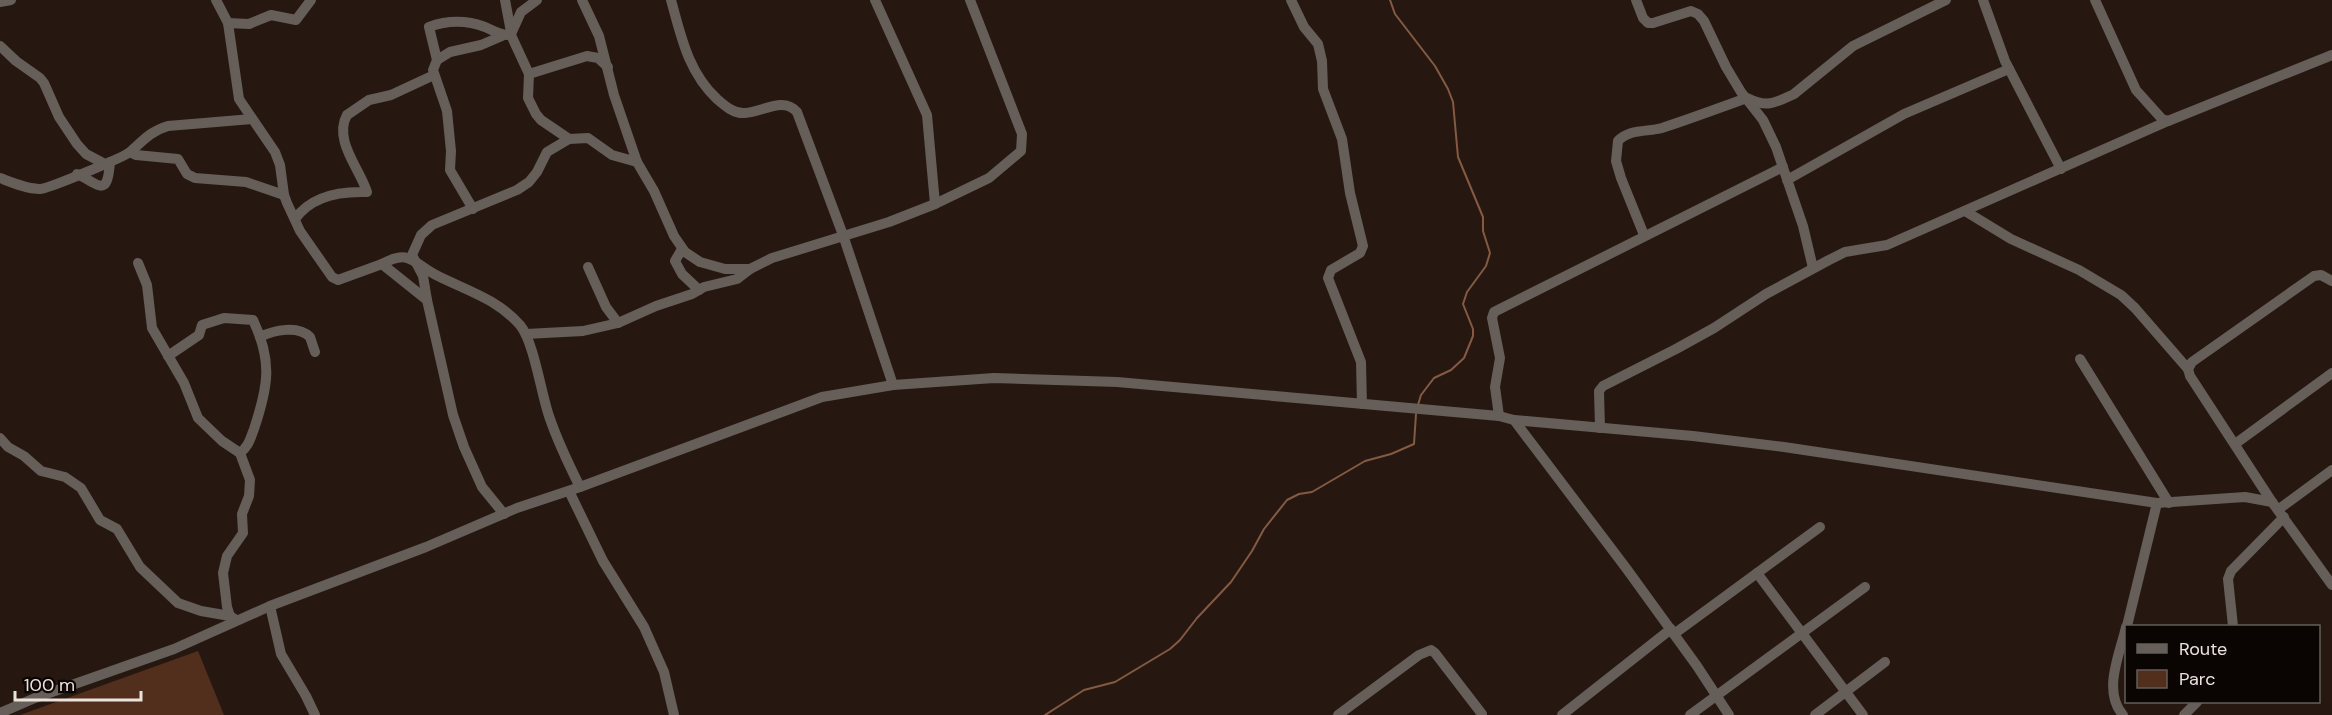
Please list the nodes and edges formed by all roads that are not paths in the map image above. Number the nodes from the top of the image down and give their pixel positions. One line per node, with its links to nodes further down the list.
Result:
1 (11, 0): 15 (street)
2 (216, 0): 16 (street)
3 (310, 0): 16 (street)
4 (505, 0): 17 (street)
5 (537, 0): 17 (street)
6 (582, 0): 21 (street)
7 (671, 0): 42 (street)
8 (875, 0): 38 (street)
9 (970, 0): 38 (street)
10 (1291, 0): 67 (street)
11 (1636, 0): 25 (street)
12 (1946, 0): 25 (street)
13 (1983, 0): 22 (street)
14 (2095, 0): 27 (street)
15 (0, 2)
16 (228, 23): 26 (street)
17 (508, 35): 20 (street); 20 (street); 23 (street)
18 (0, 46): 31 (street)
19 (2332, 55): 27 (street)
20 (437, 60): 24 (street)
21 (608, 68): 23 (street); 30 (street)
22 (2009, 69): 33 (street); 36 (street)
23 (529, 74): 28 (street)
24 (434, 75): 39 (street); 41 (street)
25 (1747, 99): 32 (street); 43 (street)
26 (252, 118): 29 (street); 37 (street)
27 (2168, 121): 33 (street)
28 (569, 139): 30 (street); 39 (street)
29 (130, 152): 31 (street); 37 (street)
30 (637, 162): 44 (street)
31 (107, 163): 34 (street); 34 (street)
32 (1783, 167): 36 (street); 43 (street)
33 (2061, 169): 40 (street)
34 (77, 174): 35 (street)
35 (0, 178)
36 (1787, 180): 49 (street)
37 (284, 195): 41 (street)
38 (934, 204): 42 (street)
39 (473, 209): 46 (street)
40 (1965, 211): 49 (street); 64 (street)
41 (295, 219): 47 (street)
42 (843, 235): 51 (street); 66 (street)
43 (1644, 235): 68 (street)
44 (682, 249): 50 (street); 56 (street)
45 (138, 263): 62 (street)
46 (417, 263): 47 (street); 52 (street); 59 (street)
47 (382, 264): 55 (street)
48 (588, 267): 58 (street)
49 (1813, 268): 70 (street)
50 (725, 269): 51 (street); 54 (street)
51 (750, 269): 54 (street)
52 (423, 276): 55 (street); 57 (street)
53 (2332, 281): 64 (street)
54 (727, 282): 56 (street)
55 (408, 287): 57 (street)
56 (699, 290): 58 (street)
57 (427, 300): 79 (street)
58 (618, 323): 59 (street)
59 (526, 334): 75 (street)
60 (260, 337): 61 (street); 62 (street); 73 (street)
61 (315, 352)
62 (168, 356): 73 (street)
63 (2080, 359): 77 (street)
64 (2188, 369): 72 (street)
65 (2332, 373): 72 (street)
66 (893, 385): 67 (street); 75 (street)
67 (1362, 404): 68 (street)
68 (1498, 416): 69 (street)
69 (1514, 420): 70 (street); 88 (street)
70 (1600, 428): 76 (street)
71 (0, 438): 85 (street)
72 (2235, 444): 78 (street)
73 (240, 453): 85 (street)
74 (2332, 470): 78 (street)
75 (574, 489): 79 (street); 98 (street)
76 (2157, 503): 77 (street); 86 (street)
77 (2169, 503): 78 (street)
78 (2278, 509): 82 (street); 87 (street)
79 (504, 514): 84 (street)
80 (1820, 527): 81 (street)
81 (1757, 573): 88 (street); 89 (street)
82 (2332, 585)
83 (1865, 587): 89 (street)
84 (270, 606): 85 (street); 97 (street)
85 (233, 618): 95 (street)
86 (2127, 625)
87 (2233, 625)
88 (1672, 632): 93 (street); 96 (street)
89 (1800, 634): 92 (street); 93 (street)
90 (2125, 635): 105 (street)
91 (1885, 662): 92 (street)
92 (1845, 692): 103 (street); 104 (street)
93 (1716, 695): 101 (street); 102 (street)
94 (2196, 703): 106 (street)
95 (0, 713)
96 (1565, 714)
97 (315, 715)
98 (674, 715)
99 (1338, 715): 100 (street)
100 (1482, 715)
101 (1690, 715)
102 (1729, 715)
103 (1815, 715)
104 (1863, 715)
105 (2123, 715)
106 (2184, 715)

